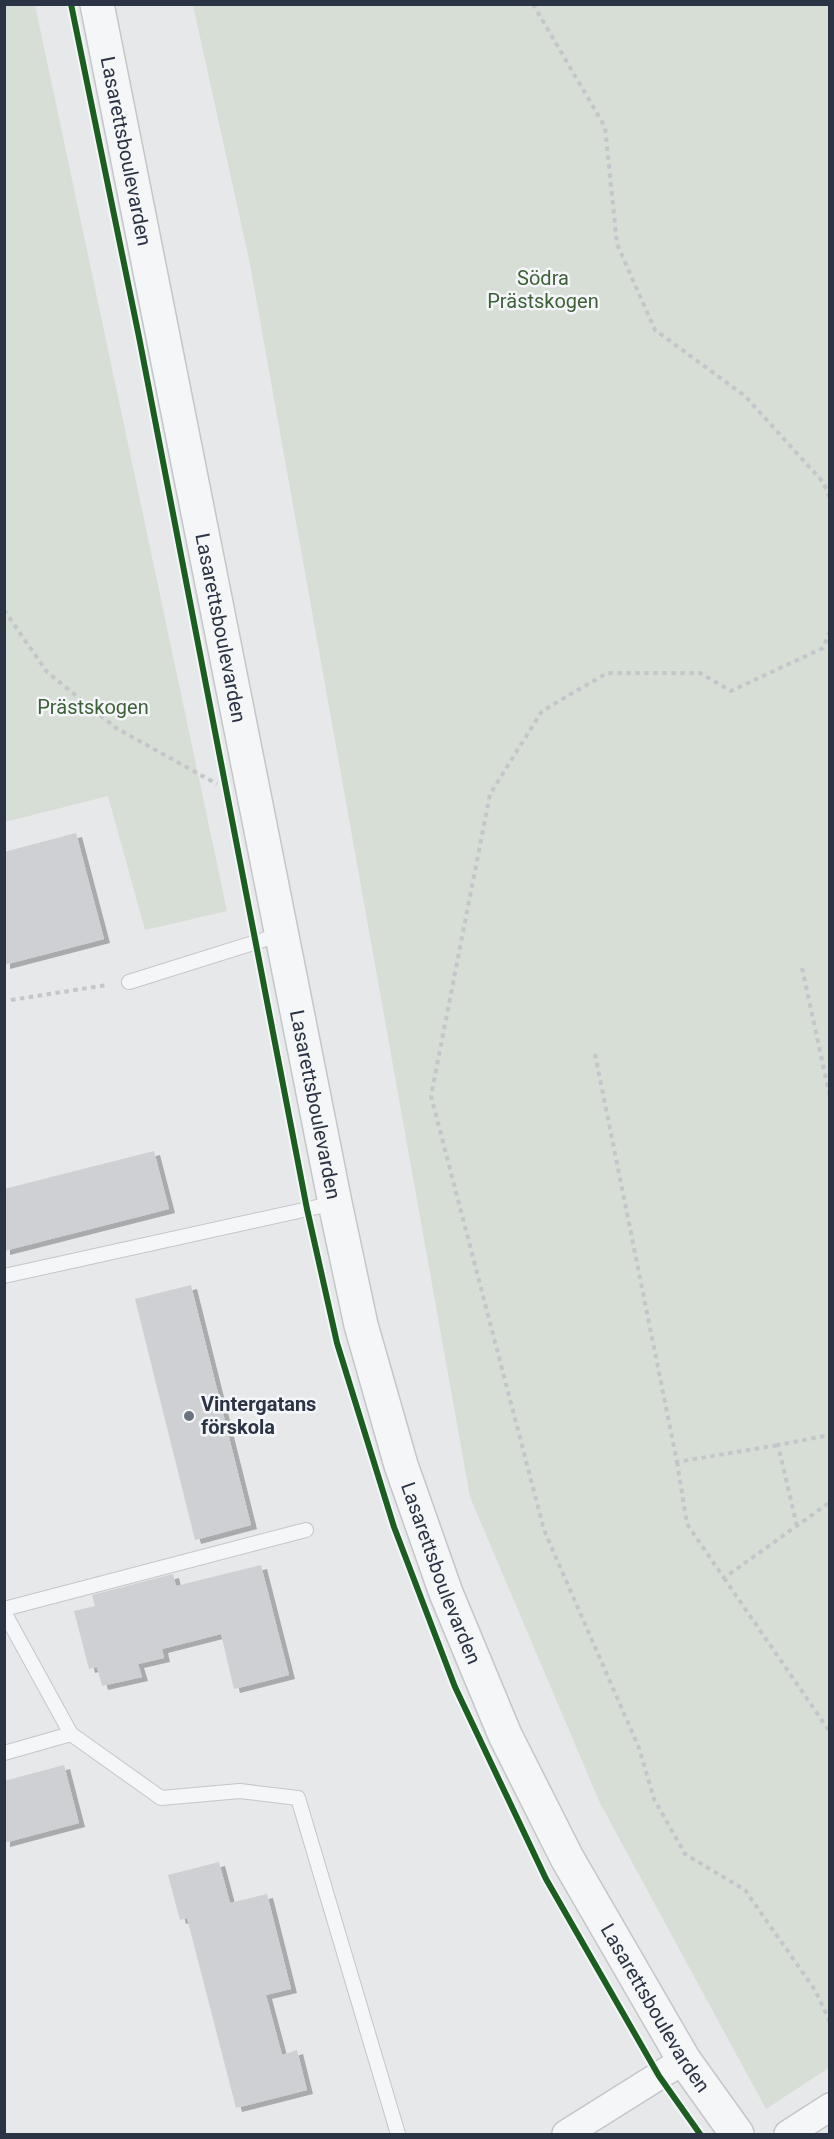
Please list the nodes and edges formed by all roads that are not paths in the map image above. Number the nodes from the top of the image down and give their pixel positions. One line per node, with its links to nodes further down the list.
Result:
1 (97, 4): 2 (street, Lasarettsboulevarden)
2 (282, 934): 3 (lane); 4 (street, Lasarettsboulevarden)
3 (129, 982)
4 (334, 1203): 5 (lane); 10 (street, Lasarettsboulevarden)
5 (4, 1276)
6 (306, 1530): 7 (lane)
7 (4, 1611): 8 (lane)
8 (71, 1734): 9 (lane); 12 (lane)
9 (4, 1753)
10 (684, 2060): 13 (street); 14 (street, Lasarettsboulevarden)
11 (830, 2107): 15 (street)
12 (398, 2134)
13 (566, 2134)
14 (737, 2134)
15 (788, 2134)

